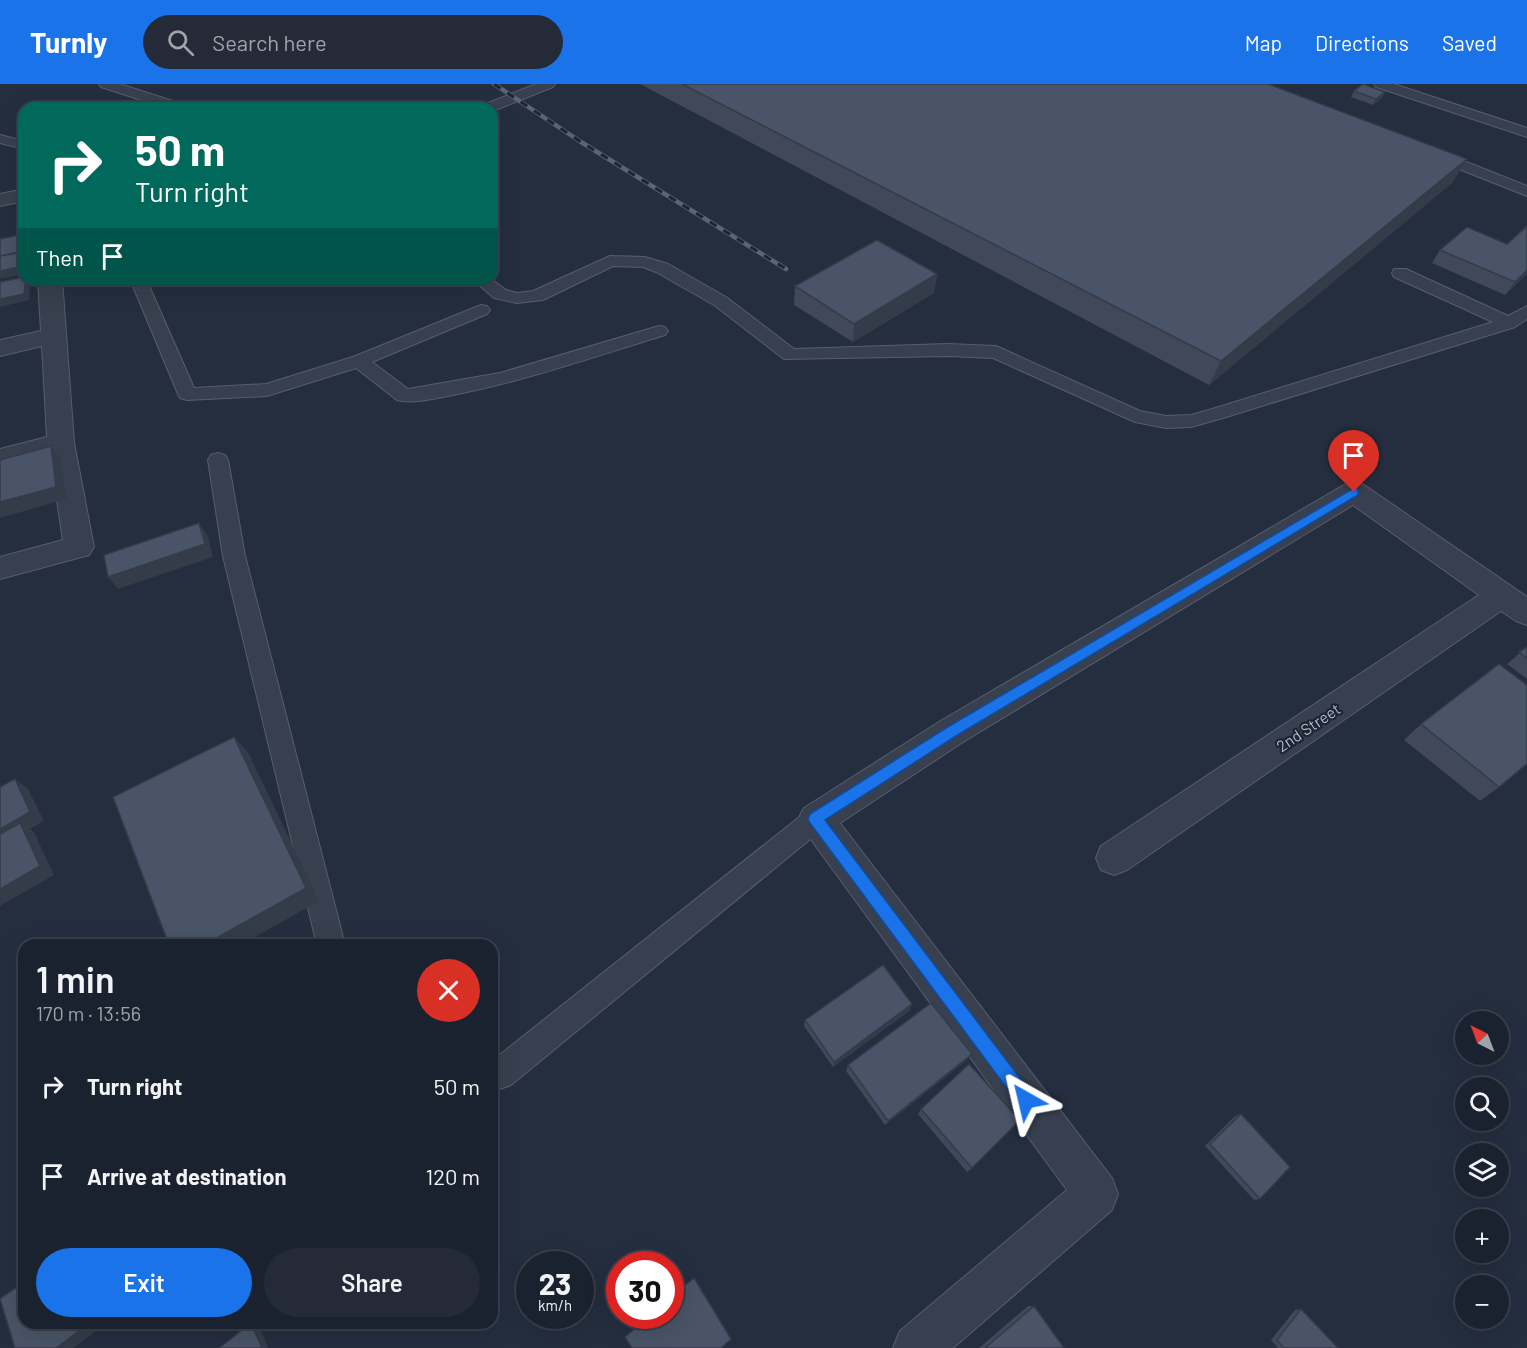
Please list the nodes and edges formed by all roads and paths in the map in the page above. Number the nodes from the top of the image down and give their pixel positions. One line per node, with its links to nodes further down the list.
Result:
1 (106, 84): 4 (lane)
2 (549, 84): 5 (lane)
3 (1381, 84): 6 (lane)
4 (162, 102)
5 (498, 104)
6 (1527, 133)
7 (0, 140): 8 (lane)
8 (18, 144)
9 (1421, 155): 10 (lane)
10 (1527, 190)
11 (18, 196): 12 (street)
12 (0, 200)
13 (1400, 273): 19 (lane)
14 (50, 285): 21 (street)
15 (141, 285): 23 (lane)
16 (488, 285): 19 (lane)
17 (481, 310): 23 (lane)
18 (1527, 311): 19 (lane)
19 (1509, 323)
20 (659, 331): 23 (lane)
21 (54, 336): 22 (street); 24 (street)
22 (0, 348)
23 (359, 361)
24 (61, 443): 25 (street); 27 (street)
25 (0, 458)
26 (218, 460): 31 (lane)
27 (0, 568)
28 (1515, 604): 29 (street); 30 (street, 2nd Street)
29 (816, 819): 32 (lane); 33 (street)
30 (1114, 858)
31 (330, 939)
32 (498, 1075)
33 (918, 1348)

